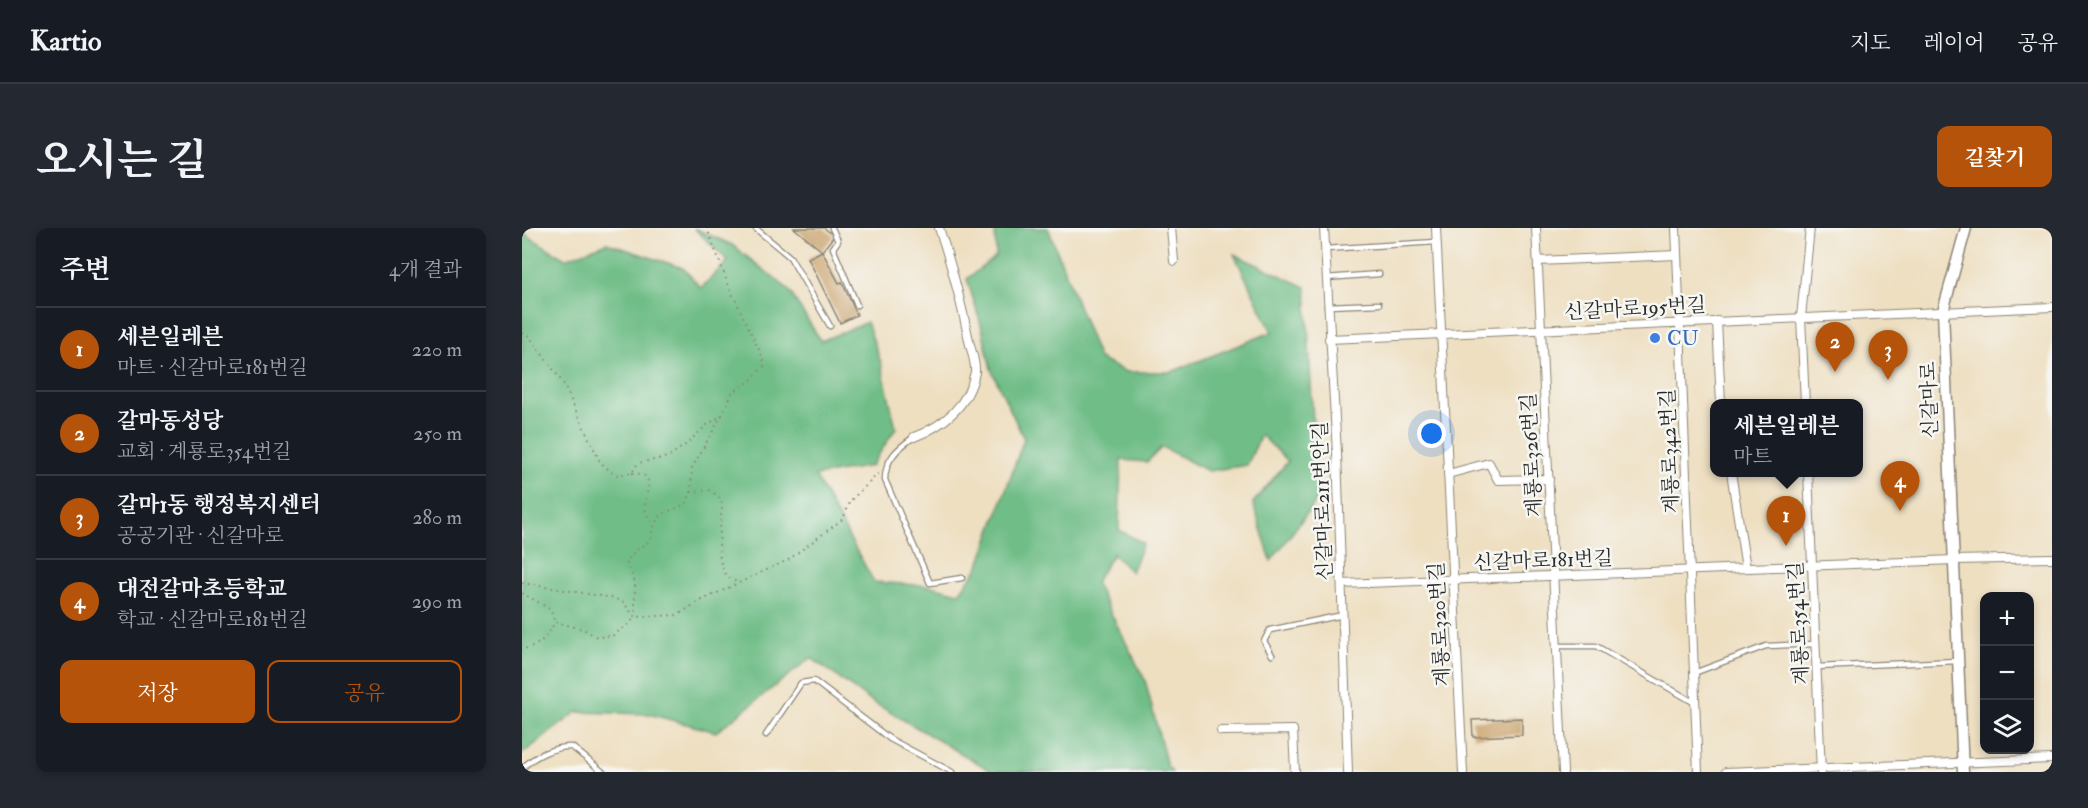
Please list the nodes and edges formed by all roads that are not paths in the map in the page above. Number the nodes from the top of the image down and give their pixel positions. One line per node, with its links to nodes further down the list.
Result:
1 (755, 228): 26 (lane)
2 (832, 228): 19 (lane)
3 (939, 228): 32 (street)
4 (1171, 228): 14 (street)
5 (1323, 228): 12 (street, 신갈마로211번안길)
6 (1436, 228): 11 (street, 계룡로320번길)
7 (1536, 228): 15 (street, 계룡로326번길)
8 (1676, 228): 13 (street, 계룡로342번길)
9 (1810, 228): 23 (street)
10 (1966, 228): 22 (street, 신갈마로)
11 (1436, 242): 12 (lane); 28 (street, 계룡로320번길)
12 (1324, 249): 17 (street, 신갈마로211번안길)
13 (1677, 255): 15 (street); 25 (street, 계룡로342번길)
14 (1174, 261)
15 (1538, 261): 27 (street, 계룡로326번길)
16 (1379, 274): 17 (lane)
17 (1326, 278): 20 (street, 신갈마로211번안길)
18 (1379, 304): 20 (lane)
19 (857, 305)
20 (1327, 306): 29 (street, 신갈마로211번안길)
21 (2052, 307): 22 (street)
22 (1943, 311): 23 (street, 신갈마로195번길); 38 (street, 신갈마로)
23 (1801, 317): 24 (street, 신갈마로195번길); 31 (street)
24 (1717, 321): 25 (street, 신갈마로195번길); 30 (street)
25 (1680, 323): 27 (street, 신갈마로195번길); 41 (street, 계룡로342번길)
26 (830, 326)
27 (1541, 329): 28 (street, 신갈마로195번길); 36 (street, 계룡로326번길)
28 (1441, 334): 29 (street, 신갈마로195번길); 33 (street, 계룡로320번길)
29 (1329, 339): 45 (street, 신갈마로211번안길)
30 (1721, 399)
31 (1804, 399)
32 (914, 437): 43 (lane)
33 (1448, 474): 36 (street); 44 (street, 계룡로320번길)
34 (1732, 477): 40 (street)
35 (1808, 477): 39 (street, 계룡로354번길)
36 (1548, 479): 42 (street, 계룡로326번길)
37 (2052, 558): 38 (street)
38 (1954, 560): 39 (street, 신갈마로181번길); 50 (street, 신갈마로)
39 (1812, 565): 40 (street, 신갈마로181번길); 47 (street, 계룡로354번길)
40 (1746, 568): 41 (street, 신갈마로181번길)
41 (1690, 570): 42 (street, 신갈마로181번길); 52 (street, 계룡로342번길)
42 (1553, 576): 44 (street, 신갈마로181번길); 48 (street, 계룡로326번길)
43 (962, 578)
44 (1454, 580): 45 (street, 신갈마로181번길); 65 (street, 계룡로320번길)
45 (1342, 584): 46 (street, 신갈마로211번안길)
46 (1343, 615): 49 (lane); 64 (street, 신갈마로211번안길)
47 (1815, 644): 51 (street, 계룡로354번길); 52 (lane)
48 (1557, 646): 53 (lane); 66 (street, 계룡로326번길)
49 (1272, 655)
50 (1959, 661): 51 (lane); 57 (street, 신갈마로)
51 (1816, 668): 59 (street, 계룡로354번길)
52 (1694, 673): 53 (street, 계룡로342번길)
53 (1695, 704): 67 (street, 계룡로342번길)
54 (1221, 731): 63 (street)
55 (766, 735): 62 (lane)
56 (2052, 759): 57 (street)
57 (1963, 767): 59 (street)
58 (522, 769): 61 (lane)
59 (1821, 770): 60 (street)
60 (1769, 771): 68 (street)
61 (603, 772)
62 (952, 772)
63 (1295, 772)
64 (1348, 772)
65 (1463, 772)
66 (1563, 772)
67 (1698, 772)
68 (1726, 772)

